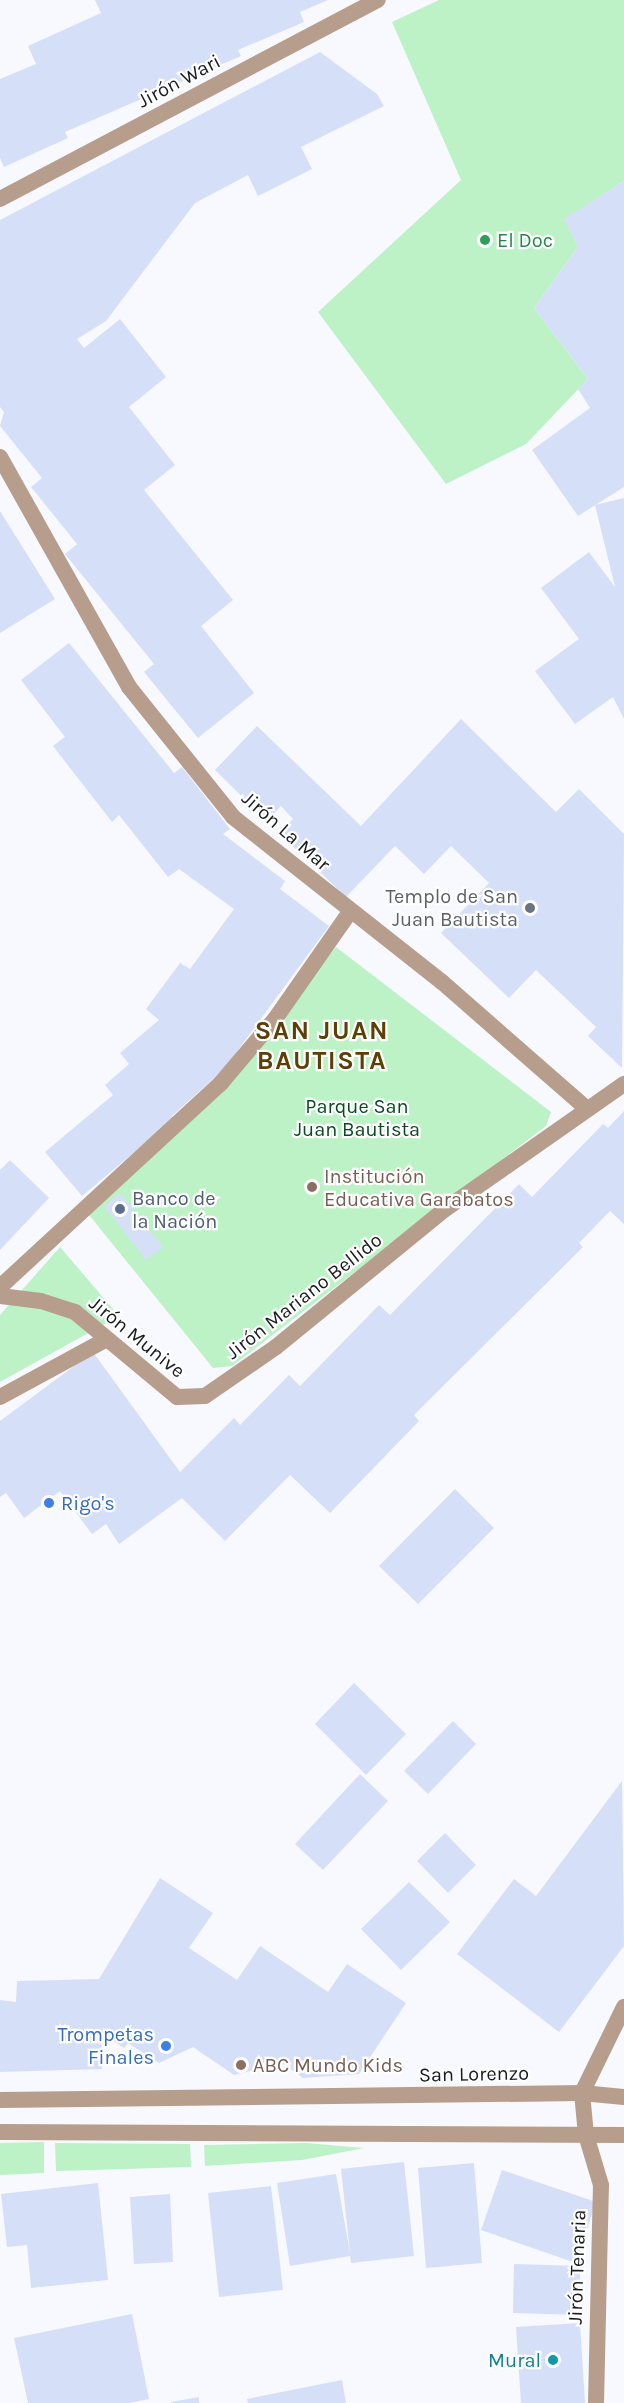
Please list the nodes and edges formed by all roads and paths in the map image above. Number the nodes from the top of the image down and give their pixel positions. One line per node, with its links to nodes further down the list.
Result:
1 (378, 0): 2 (street, Jirón Wari)
2 (0, 199)
3 (0, 457): 4 (street, Jirón La Mar)
4 (350, 912): 6 (street, Jirón La Mar); 7 (street)
5 (624, 1084): 6 (street, Jirón Mariano Bellido)
6 (586, 1108): 11 (street, Jirón Mariano Bellido)
7 (0, 1287)
8 (0, 1296): 9 (street, Jirón Munive)
9 (105, 1340): 10 (street); 11 (street, Jirón Munive)
10 (0, 1397)
11 (177, 1397)
12 (624, 2007): 13 (street)
13 (582, 2092): 14 (street, San Lorenzo); 15 (street, San Lorenzo); 17 (street, Jirón Tenaria)
14 (624, 2097)
15 (0, 2100)
16 (0, 2132): 17 (street)
17 (586, 2135): 18 (street); 19 (street, Jirón Tenaria)
18 (624, 2135)
19 (596, 2403)

